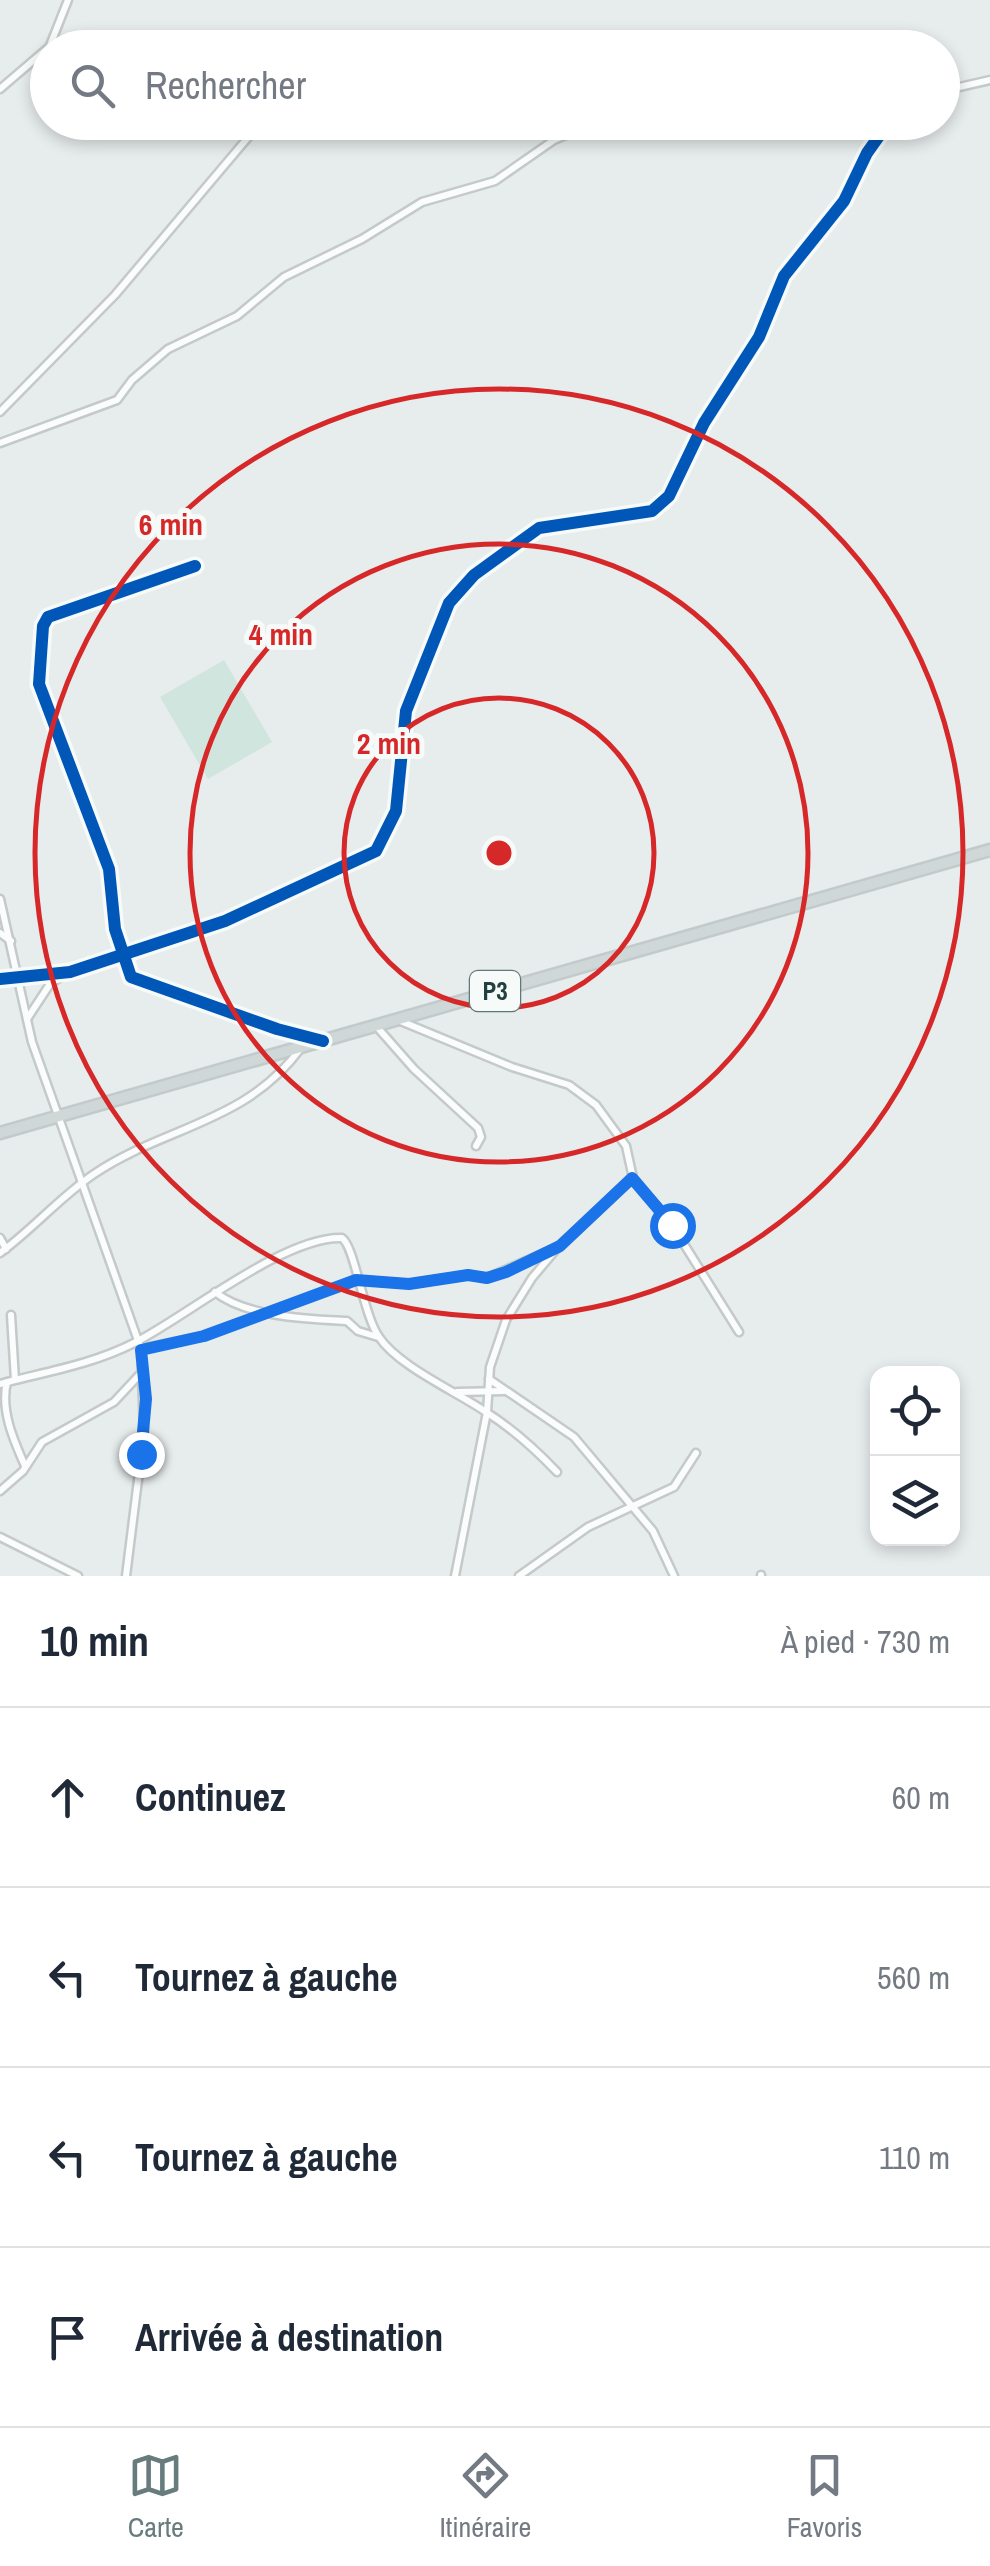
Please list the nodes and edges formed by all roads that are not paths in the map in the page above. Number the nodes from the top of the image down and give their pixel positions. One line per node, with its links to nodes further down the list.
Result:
1 (68, 0): 2 (street)
2 (56, 30)
3 (30, 63): 6 (street)
4 (990, 80): 5 (street)
5 (960, 86)
6 (0, 89)
7 (247, 140): 10 (street)
8 (554, 140): 11 (street)
9 (876, 140): 17 (street)
10 (0, 412)
11 (0, 443)
12 (196, 566): 17 (street)
13 (990, 850): 22 (main road, P3)
14 (0, 899): 16 (street)
15 (0, 933): 16 (street)
16 (12, 942): 20 (street)
17 (122, 954): 18 (street); 24 (street)
18 (70, 972): 20 (street); 21 (street)
19 (0, 979): 20 (street)
20 (19, 979): 21 (street)
21 (26, 1020): 26 (street)
22 (397, 1020): 23 (main road, P3); 29 (street)
23 (376, 1025): 24 (main road, P3); 28 (street)
24 (322, 1041): 25 (main road, P3)
25 (301, 1048): 26 (main road, P3); 30 (street)
26 (57, 1115): 27 (main road, P3); 30 (street)
27 (0, 1133)
28 (476, 1146)
29 (632, 1178): 32 (street); 38 (street)
30 (79, 1185): 33 (street); 40 (street)
31 (0, 1238): 33 (street)
32 (560, 1246): 34 (street); 42 (street)
33 (3, 1251)
34 (356, 1280): 35 (street); 36 (street); 39 (street)
35 (215, 1292): 36 (street); 40 (street)
36 (268, 1310): 39 (street); 40 (street)
37 (11, 1315): 43 (street)
38 (739, 1332)
39 (379, 1338): 46 (street)
40 (140, 1345): 41 (street); 43 (street)
41 (142, 1371): 49 (street); 55 (street)
42 (488, 1378): 44 (street); 45 (street)
43 (8, 1382): 49 (street)
44 (488, 1390): 45 (street); 46 (street); 47 (street)
45 (504, 1391): 52 (street)
46 (456, 1392): 47 (street)
47 (488, 1412): 50 (street); 56 (street)
48 (696, 1453): 52 (street)
49 (25, 1467): 51 (street)
50 (556, 1472)
51 (0, 1491)
52 (632, 1506): 57 (street); 58 (street)
53 (0, 1537): 54 (street)
54 (78, 1576)
55 (126, 1576)
56 (455, 1576)
57 (519, 1576)
58 (674, 1576)

